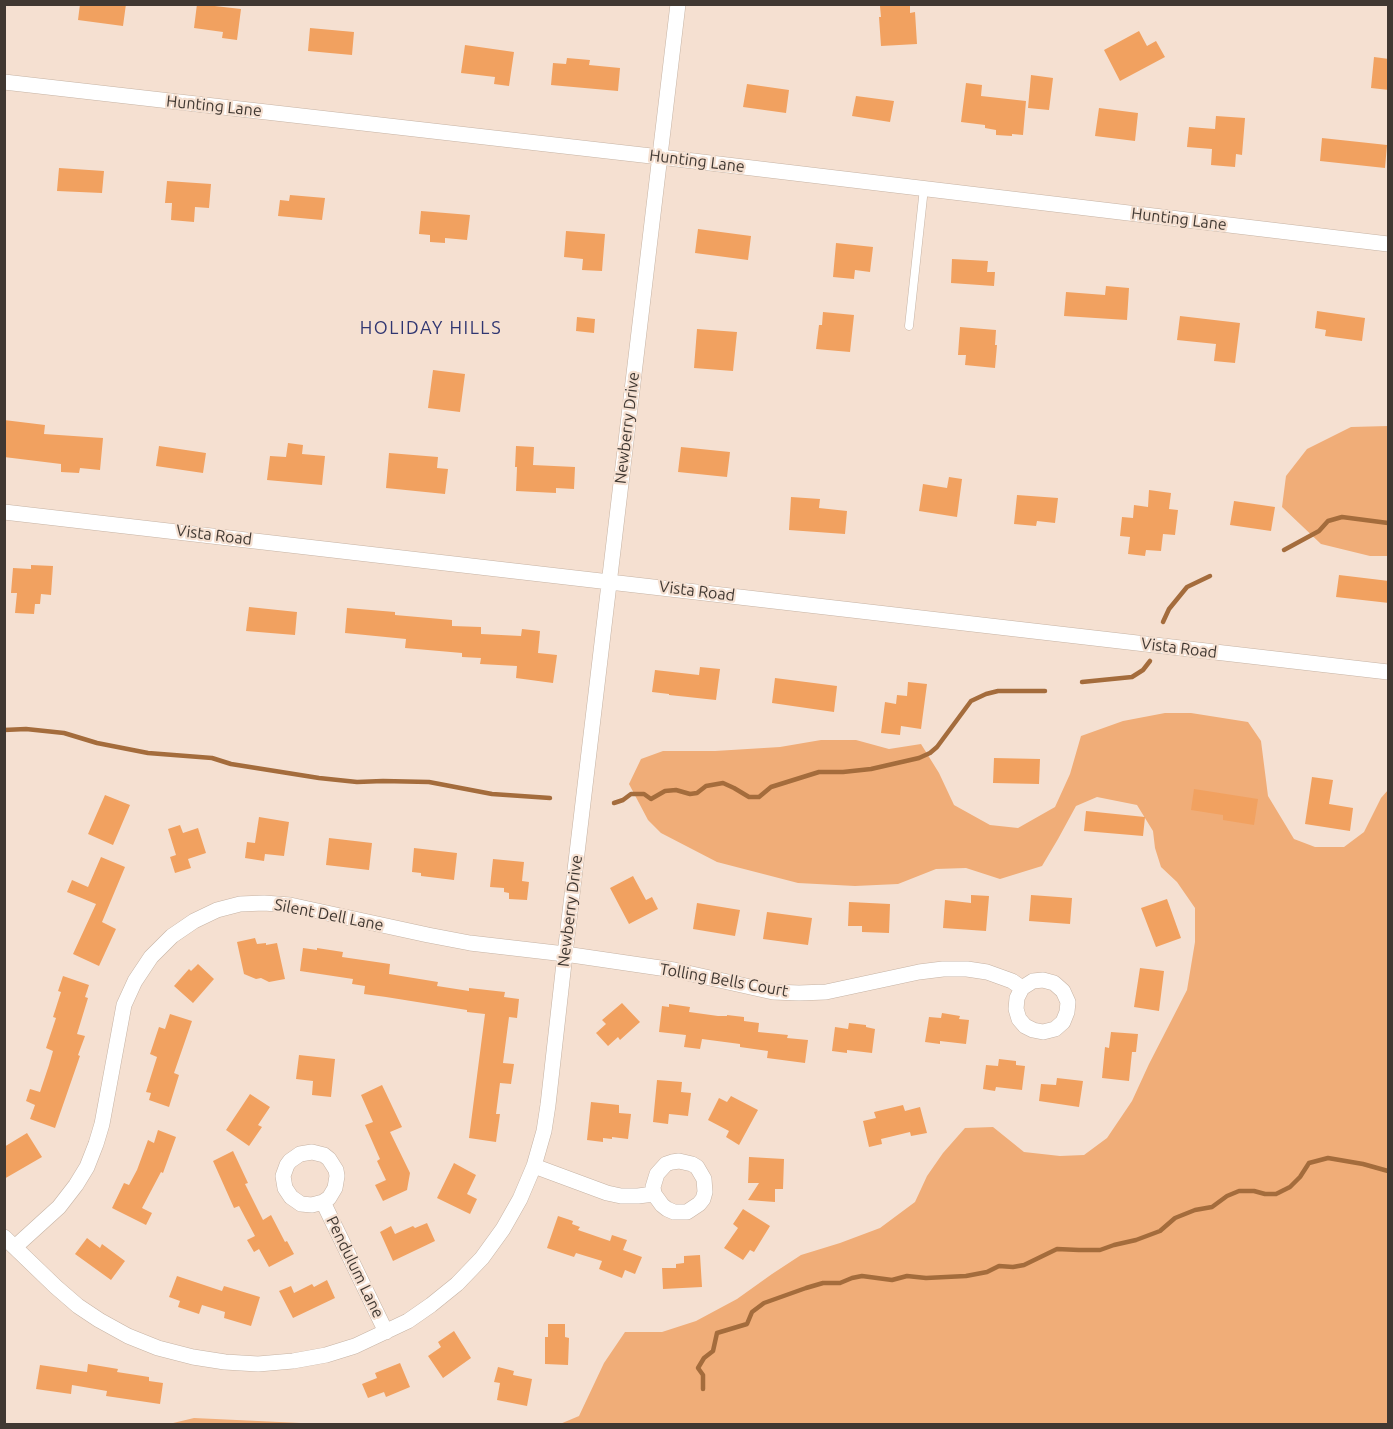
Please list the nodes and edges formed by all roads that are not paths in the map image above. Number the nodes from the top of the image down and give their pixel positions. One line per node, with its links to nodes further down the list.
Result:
1 (678, 4): 3 (street, Newberry Drive)
2 (4, 82): 3 (street, Hunting Lane)
3 (660, 157): 4 (street, Hunting Lane); 8 (street, Newberry Drive)
4 (924, 188): 5 (street, Hunting Lane); 6 (lane)
5 (1389, 244)
6 (909, 326)
7 (4, 512): 8 (street, Vista Road)
8 (609, 581): 9 (street, Vista Road); 10 (street, Newberry Drive)
9 (1389, 672)
10 (565, 954): 11 (street, Tolling Bells Court); 12 (street, Newberry Drive); 15 (street, Silent Dell Lane)
11 (1022, 988)
12 (534, 1166): 13 (street); 16 (street, Newberry Drive)
13 (654, 1194)
14 (323, 1202): 16 (street, Pendulum Lane)
15 (10, 1242): 16 (street, Newberry Drive)
16 (386, 1332)

